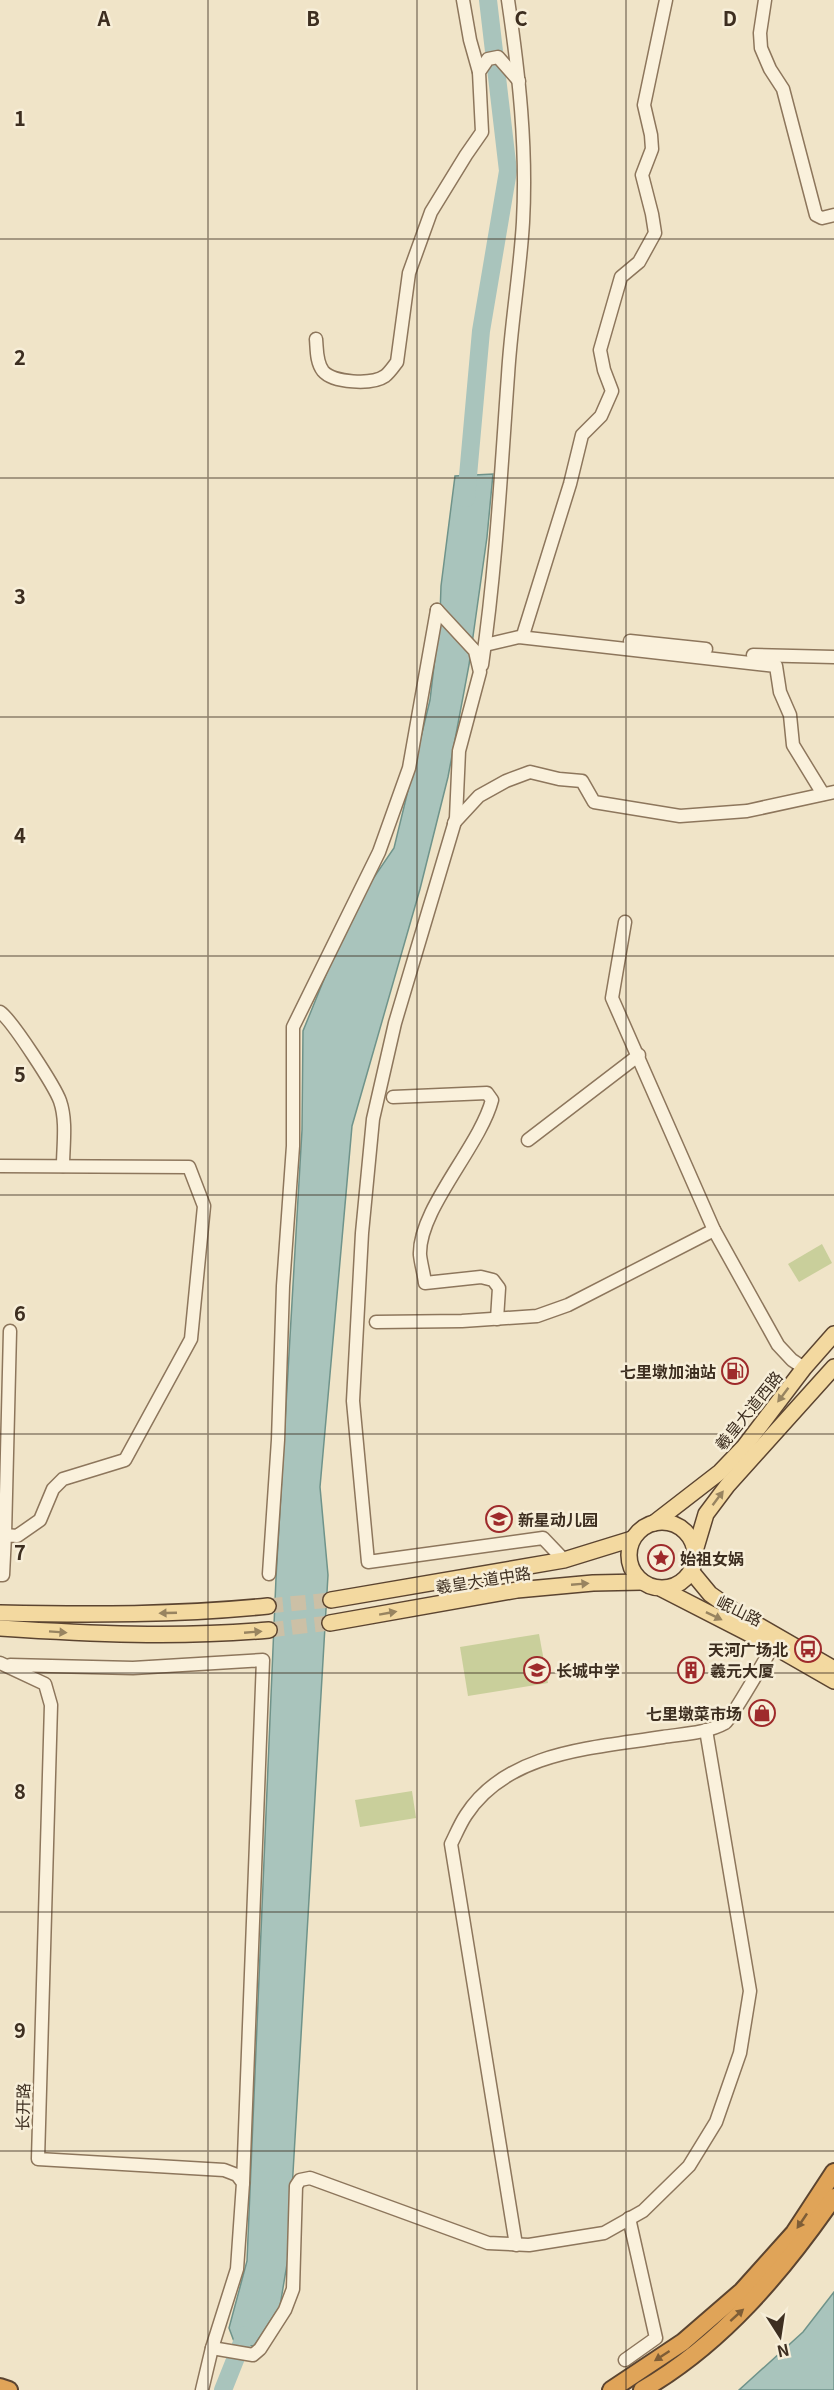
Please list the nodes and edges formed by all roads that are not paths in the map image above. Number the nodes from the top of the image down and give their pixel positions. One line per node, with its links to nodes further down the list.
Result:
1 (463, 0): 5 (street)
2 (508, 0): 6 (street)
3 (666, 0): 9 (street)
4 (765, 0): 7 (street)
5 (479, 72): 6 (street); 8 (street)
6 (520, 82): 10 (street)
7 (834, 215)
8 (316, 339)
9 (524, 632): 10 (street); 11 (street)
10 (482, 644): 12 (street); 13 (street); 34 (street)
11 (834, 657)
12 (829, 793): 13 (street)
13 (454, 823): 32 (street)
14 (625, 922): 16 (street)
15 (0, 1012): 20 (street)
16 (639, 1055): 18 (street); 21 (street)
17 (393, 1097): 22 (street)
18 (528, 1140)
19 (0, 1166): 20 (street)
20 (63, 1166): 29 (street)
21 (714, 1230): 22 (street); 27 (street)
22 (497, 1319): 23 (street)
23 (376, 1322)
24 (10, 1331): 29 (street)
25 (834, 1334): 27 (main road, 羲皇大道西路)
26 (834, 1367): 31 (main road, 羲皇大道西路, one-way to 26)
27 (804, 1368): 28 (main road, 羲皇大道西路, one-way to 28)
28 (654, 1523): 30 (main road); 31 (main road)
29 (4, 1535): 35 (street)
30 (632, 1539): 32 (main road, 羲皇大道中路); 36 (main road)
31 (695, 1551): 33 (main road)
32 (564, 1560): 38 (main road, 羲皇大道中路)
33 (691, 1572): 37 (main road); 46 (main road, 岷山路)
34 (269, 1574)
35 (0, 1575)
36 (642, 1582): 37 (main road); 41 (main road, 羲皇大道中路, one-way to 36)
37 (662, 1588): 44 (main road, 岷山路, one-way to 44)
38 (331, 1600)
39 (268, 1606): 40 (main road, one-way to 40)
40 (0, 1613)
41 (330, 1623)
42 (0, 1628): 43 (main road, one-way to 43)
43 (269, 1630)
44 (773, 1646): 47 (main road, 岷山路); 48 (street)
45 (3, 1664): 50 (street, 长开路); 50 (street)
46 (834, 1669)
47 (834, 1681)
48 (706, 1730): 52 (street); 53 (street)
49 (834, 2172): 59 (highway, one-way to 59)
50 (243, 2183): 54 (street)
51 (834, 2198): 60 (highway, one-way to 51)
52 (629, 2218): 53 (street); 55 (street)
53 (516, 2245): 54 (street)
54 (212, 2349): 58 (street)
55 (625, 2360)
56 (0, 2387): 57 (highway)
57 (9, 2390)
58 (202, 2390)
59 (611, 2390)
60 (642, 2390)

